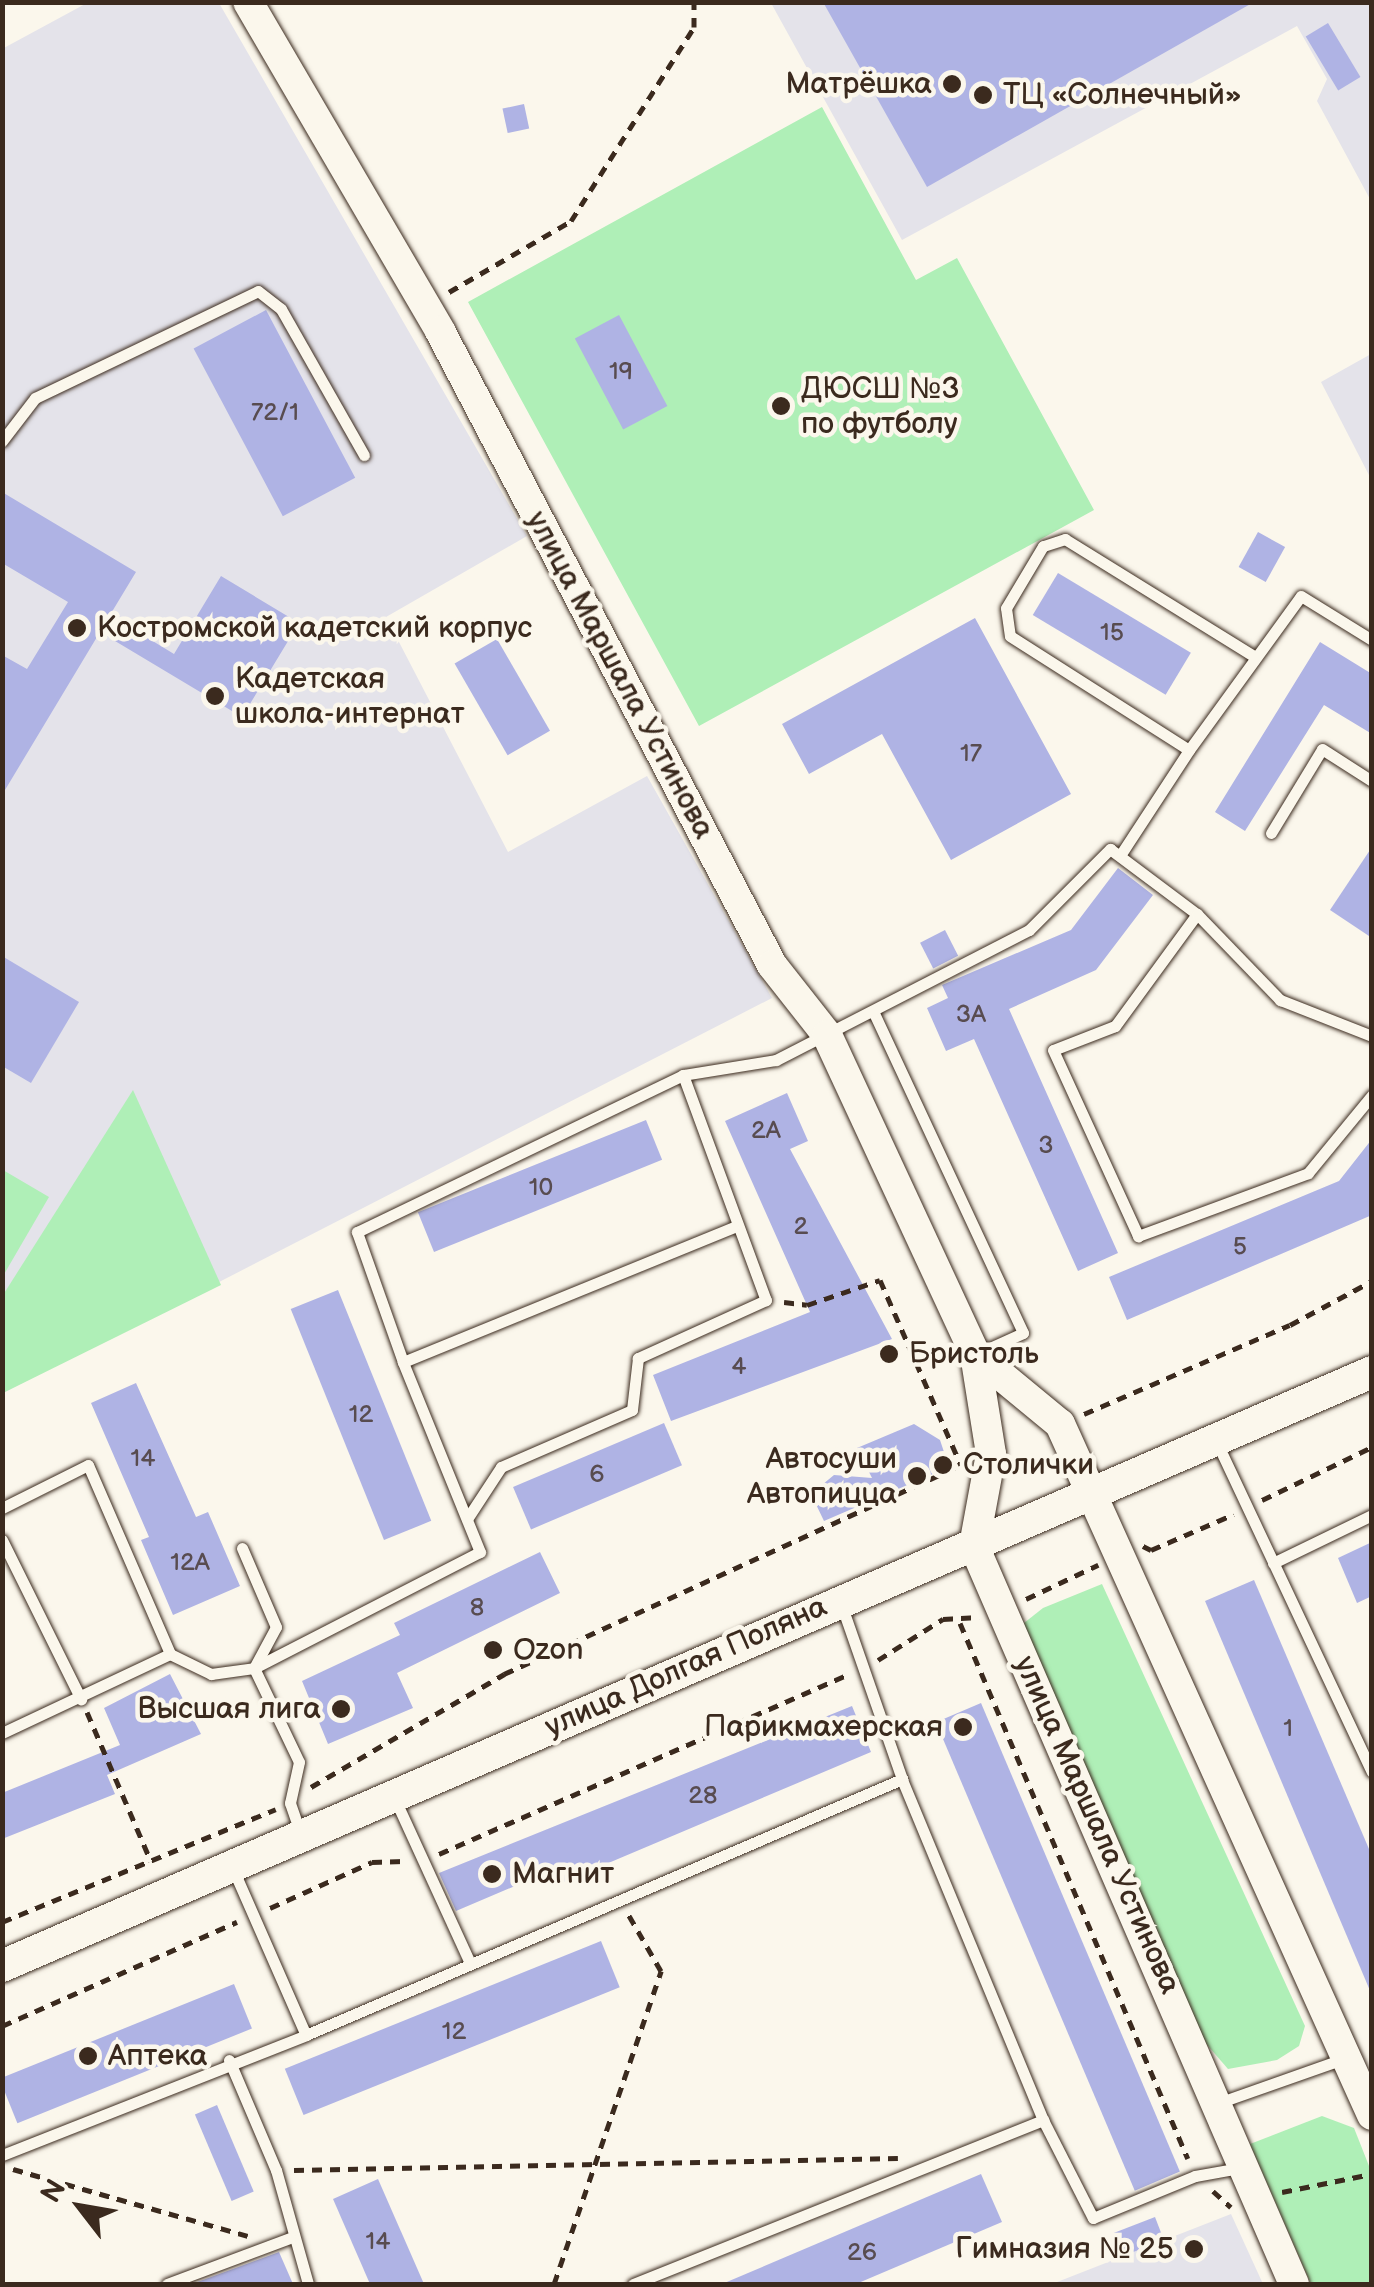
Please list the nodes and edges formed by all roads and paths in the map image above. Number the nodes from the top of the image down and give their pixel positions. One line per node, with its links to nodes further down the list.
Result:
1 (248, 2): 3 (street, улица Маршала Устинова)
2 (694, 2): 3 (path)
3 (426, 306): 14 (street, улица Маршала Устинова)
4 (2, 440): 5 (lane)
5 (364, 455)
6 (1372, 640): 7 (lane)
7 (1252, 656): 8 (lane); 8 (lane)
8 (1189, 750): 11 (lane)
9 (1372, 781): 10 (lane)
10 (1271, 833)
11 (1121, 854): 12 (lane); 13 (lane)
12 (1197, 914): 15 (lane); 17 (lane)
13 (873, 1011): 14 (lane); 21 (lane)
14 (826, 1035): 16 (lane); 21 (street, улица Маршала Устинова)
15 (1372, 1036)
16 (682, 1075): 18 (lane); 22 (lane)
17 (1372, 1095)
18 (733, 1227): 20 (lane); 22 (lane)
19 (1372, 1281): 24 (path)
20 (766, 1300): 28 (path); 33 (lane)
21 (975, 1354): 24 (street, улица Маршала Устинова); 27 (street, улица Маршала Устинова)
22 (404, 1362): 33 (lane)
23 (1372, 1372): 25 (main road, улица Долгая Поляна)
24 (1060, 1424): 29 (street, улица Маршала Устинова)
25 (1216, 1441): 29 (main road, улица Долгая Поляна); 30 (lane)
26 (1372, 1448): 30 (path)
27 (991, 1454): 28 (path); 35 (street, улица Маршала Устинова)
28 (961, 1466): 50 (path)
29 (1090, 1495): 35 (main road, улица Долгая Поляна); 37 (street, улица Маршала Устинова)
30 (1247, 1507): 37 (path); 38 (lane)
31 (2, 1508): 42 (lane)
32 (1372, 1515): 38 (lane)
33 (467, 1519): 44 (lane)
34 (2, 1540): 45 (lane)
35 (974, 1546): 39 (main road, улица Долгая Поляна); 40 (street, улица Маршала Устинова)
36 (242, 1548): 44 (lane)
37 (1118, 1555): 40 (path); 62 (street, улица Маршала Устинова)
38 (1273, 1563): 47 (lane)
39 (839, 1600): 43 (lane); 49 (main road, улица Долгая Поляна)
40 (1003, 1610): 41 (path); 64 (street, улица Маршала Устинова)
41 (960, 1622): 43 (path); 74 (path)
42 (170, 1654): 44 (lane); 45 (lane)
43 (866, 1667): 48 (lane); 53 (path)
44 (254, 1668): 50 (lane)
45 (81, 1699): 46 (lane); 52 (path)
46 (2, 1733)
47 (1372, 1772)
48 (902, 1779): 55 (lane); 66 (lane)
49 (393, 1796): 51 (main road, улица Долгая Поляна); 53 (lane)
50 (290, 1803): 51 (lane); 52 (path)
51 (302, 1836): 54 (main road, улица Долгая Поляна)
52 (150, 1861): 57 (path)
53 (424, 1861): 56 (path); 58 (lane)
54 (231, 1865): 56 (lane); 59 (main road, улица Долгая Поляна)
55 (618, 1896): 58 (lane); 70 (path)
56 (253, 1915): 60 (path); 61 (lane)
57 (2, 1922)
58 (469, 1962): 61 (lane)
59 (2, 1966)
60 (2, 2026)
61 (306, 2035): 63 (lane)
62 (1347, 2058): 64 (lane); 65 (street, улица Маршала Устинова)
63 (229, 2060): 67 (lane); 72 (lane)
64 (1218, 2103): 71 (street, улица Маршала Устинова)
65 (1372, 2114)
66 (1042, 2120): 68 (lane); 74 (lane)
67 (2, 2155)
68 (956, 2156): 70 (path); 82 (lane)
69 (2, 2166): 78 (path)
70 (596, 2166): 72 (path); 81 (path)
71 (1242, 2167): 74 (lane); 83 (street, улица Маршала Устинова)
72 (276, 2170): 77 (lane)
73 (1366, 2174): 75 (path)
74 (1195, 2176): 76 (path)
75 (1280, 2193)
76 (1236, 2211)
77 (290, 2238): 78 (lane); 80 (lane)
78 (274, 2243): 79 (lane)
79 (167, 2284)
80 (308, 2284)
81 (554, 2284)
82 (633, 2284)
83 (1294, 2284)

